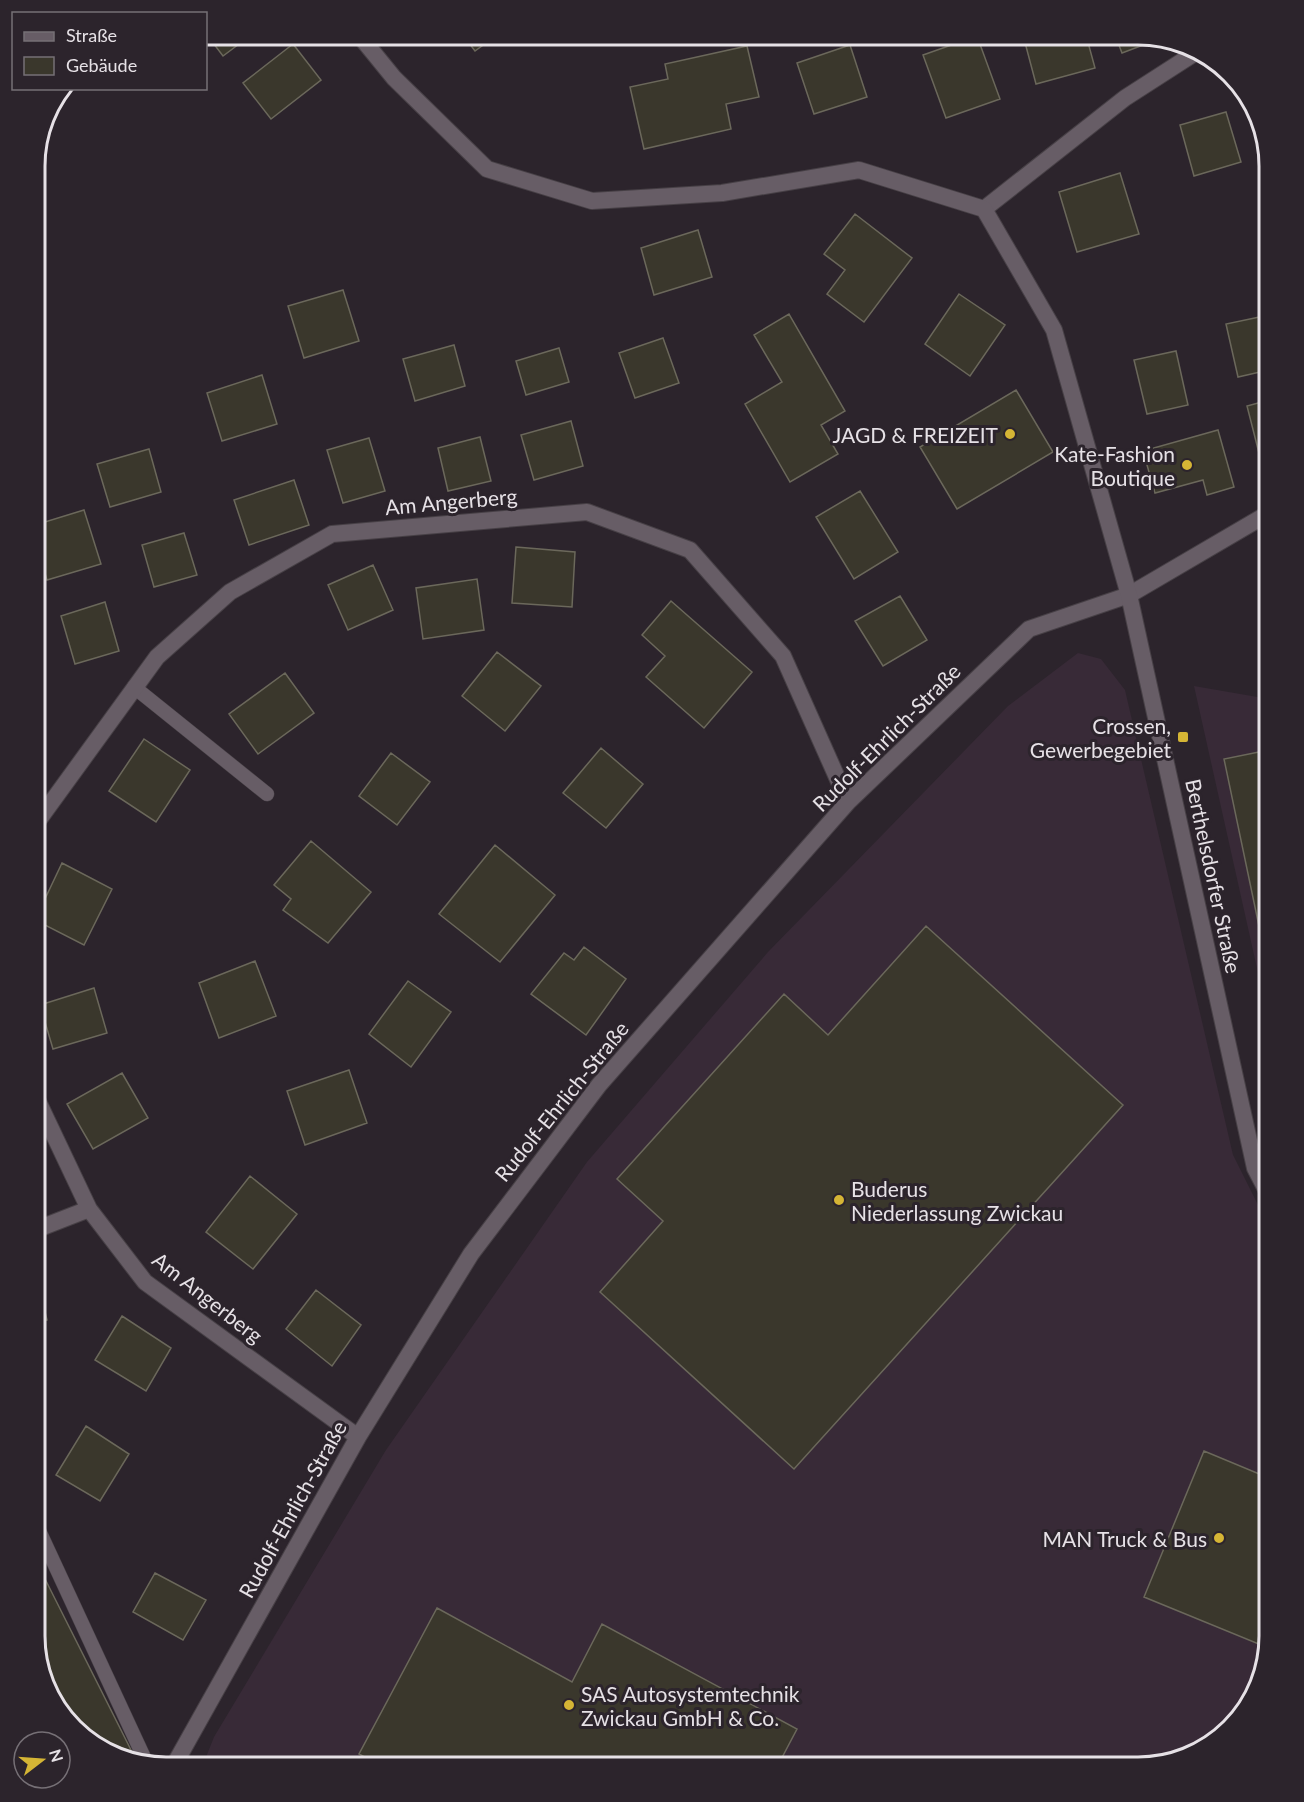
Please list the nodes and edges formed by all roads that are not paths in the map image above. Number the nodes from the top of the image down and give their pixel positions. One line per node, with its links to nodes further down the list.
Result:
1 (367, 45): 3 (street)
2 (1189, 57): 3 (street)
3 (984, 209): 5 (street, Berthelsdorfer Straße)
4 (1259, 519): 5 (street, Rudolf-Ehrlich-Straße)
5 (1129, 595): 8 (street, Rudolf-Ehrlich-Straße); 11 (street, Berthelsdorfer Straße)
6 (134, 687): 7 (lane); 8 (street, Am Angerberg); 9 (street, Am Angerberg)
7 (267, 794)
8 (848, 802): 14 (street, Rudolf-Ehrlich-Straße)
9 (45, 811)
10 (45, 1116): 12 (street, Am Angerberg)
11 (1259, 1176)
12 (89, 1209): 13 (street); 14 (street, Am Angerberg)
13 (45, 1226)
14 (358, 1437): 17 (street, Rudolf-Ehrlich-Straße)
15 (45, 1546): 16 (lane)
16 (143, 1755)
17 (179, 1757)

